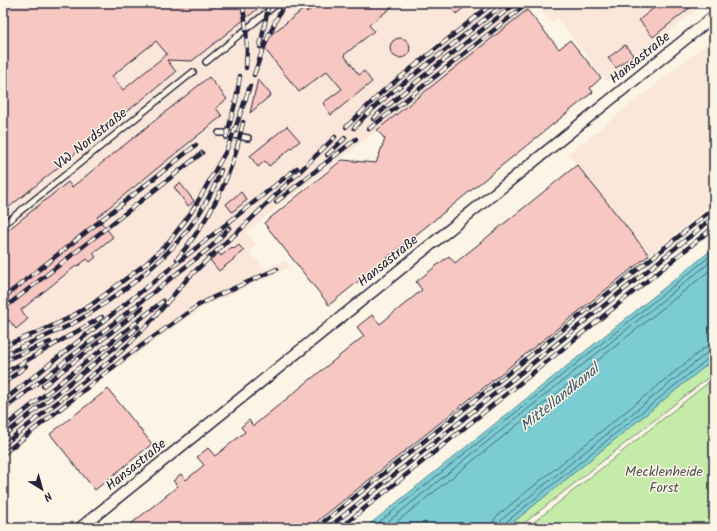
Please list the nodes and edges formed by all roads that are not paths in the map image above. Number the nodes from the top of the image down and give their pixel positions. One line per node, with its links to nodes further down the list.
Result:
1 (278, 3): 3 (lane)
2 (714, 16): 8 (street, Hansastraße)
3 (206, 62)
4 (193, 72): 7 (lane, VW Nordstraße)
5 (219, 133): 6 (lane)
6 (248, 138)
7 (3, 225)
8 (84, 527)

